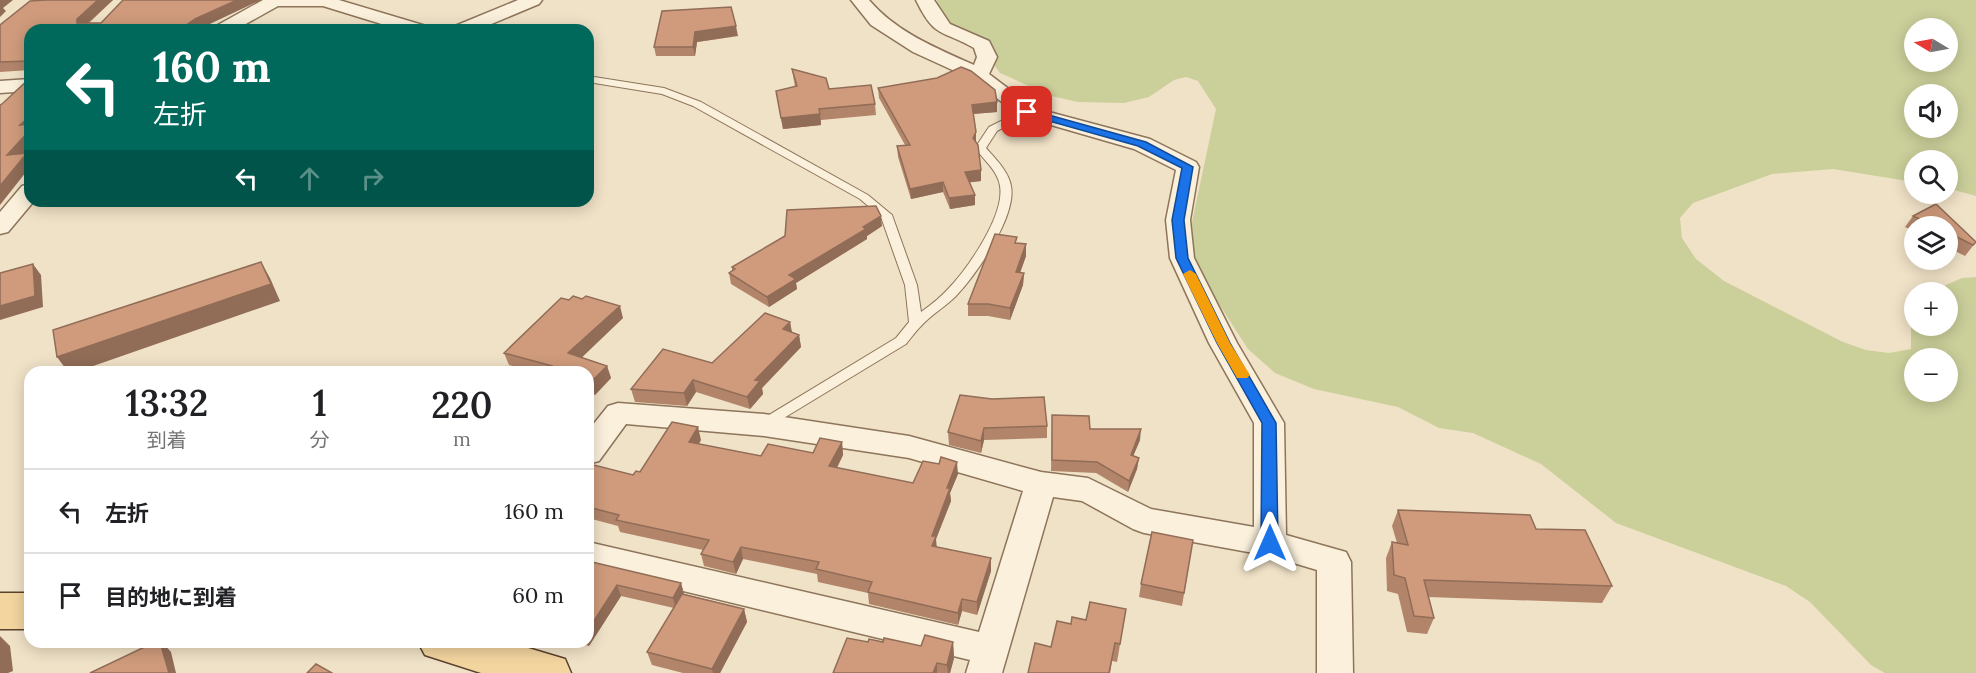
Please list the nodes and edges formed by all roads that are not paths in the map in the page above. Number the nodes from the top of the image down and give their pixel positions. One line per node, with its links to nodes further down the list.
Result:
1 (533, 0): 7 (street)
2 (860, 0): 8 (street)
3 (925, 0): 8 (street)
4 (275, 1): 5 (street); 6 (street)
5 (233, 24)
6 (400, 24)
7 (478, 24)
8 (979, 75): 14 (street)
9 (594, 79): 17 (lane)
10 (24, 85): 11 (street)
11 (0, 87)
12 (24, 88): 13 (street)
13 (0, 108)
14 (1027, 112): 17 (lane); 21 (street)
15 (24, 198): 16 (street)
16 (0, 226)
17 (916, 323): 18 (lane)
18 (764, 425): 19 (street); 20 (street)
19 (594, 445)
20 (1041, 484): 21 (street); 26 (street)
21 (1270, 543): 28 (street)
22 (594, 557): 26 (street)
23 (0, 611): 24 (main road)
24 (24, 611)
25 (465, 648): 27 (main road)
26 (987, 661)
27 (549, 673)
28 (1335, 673)

